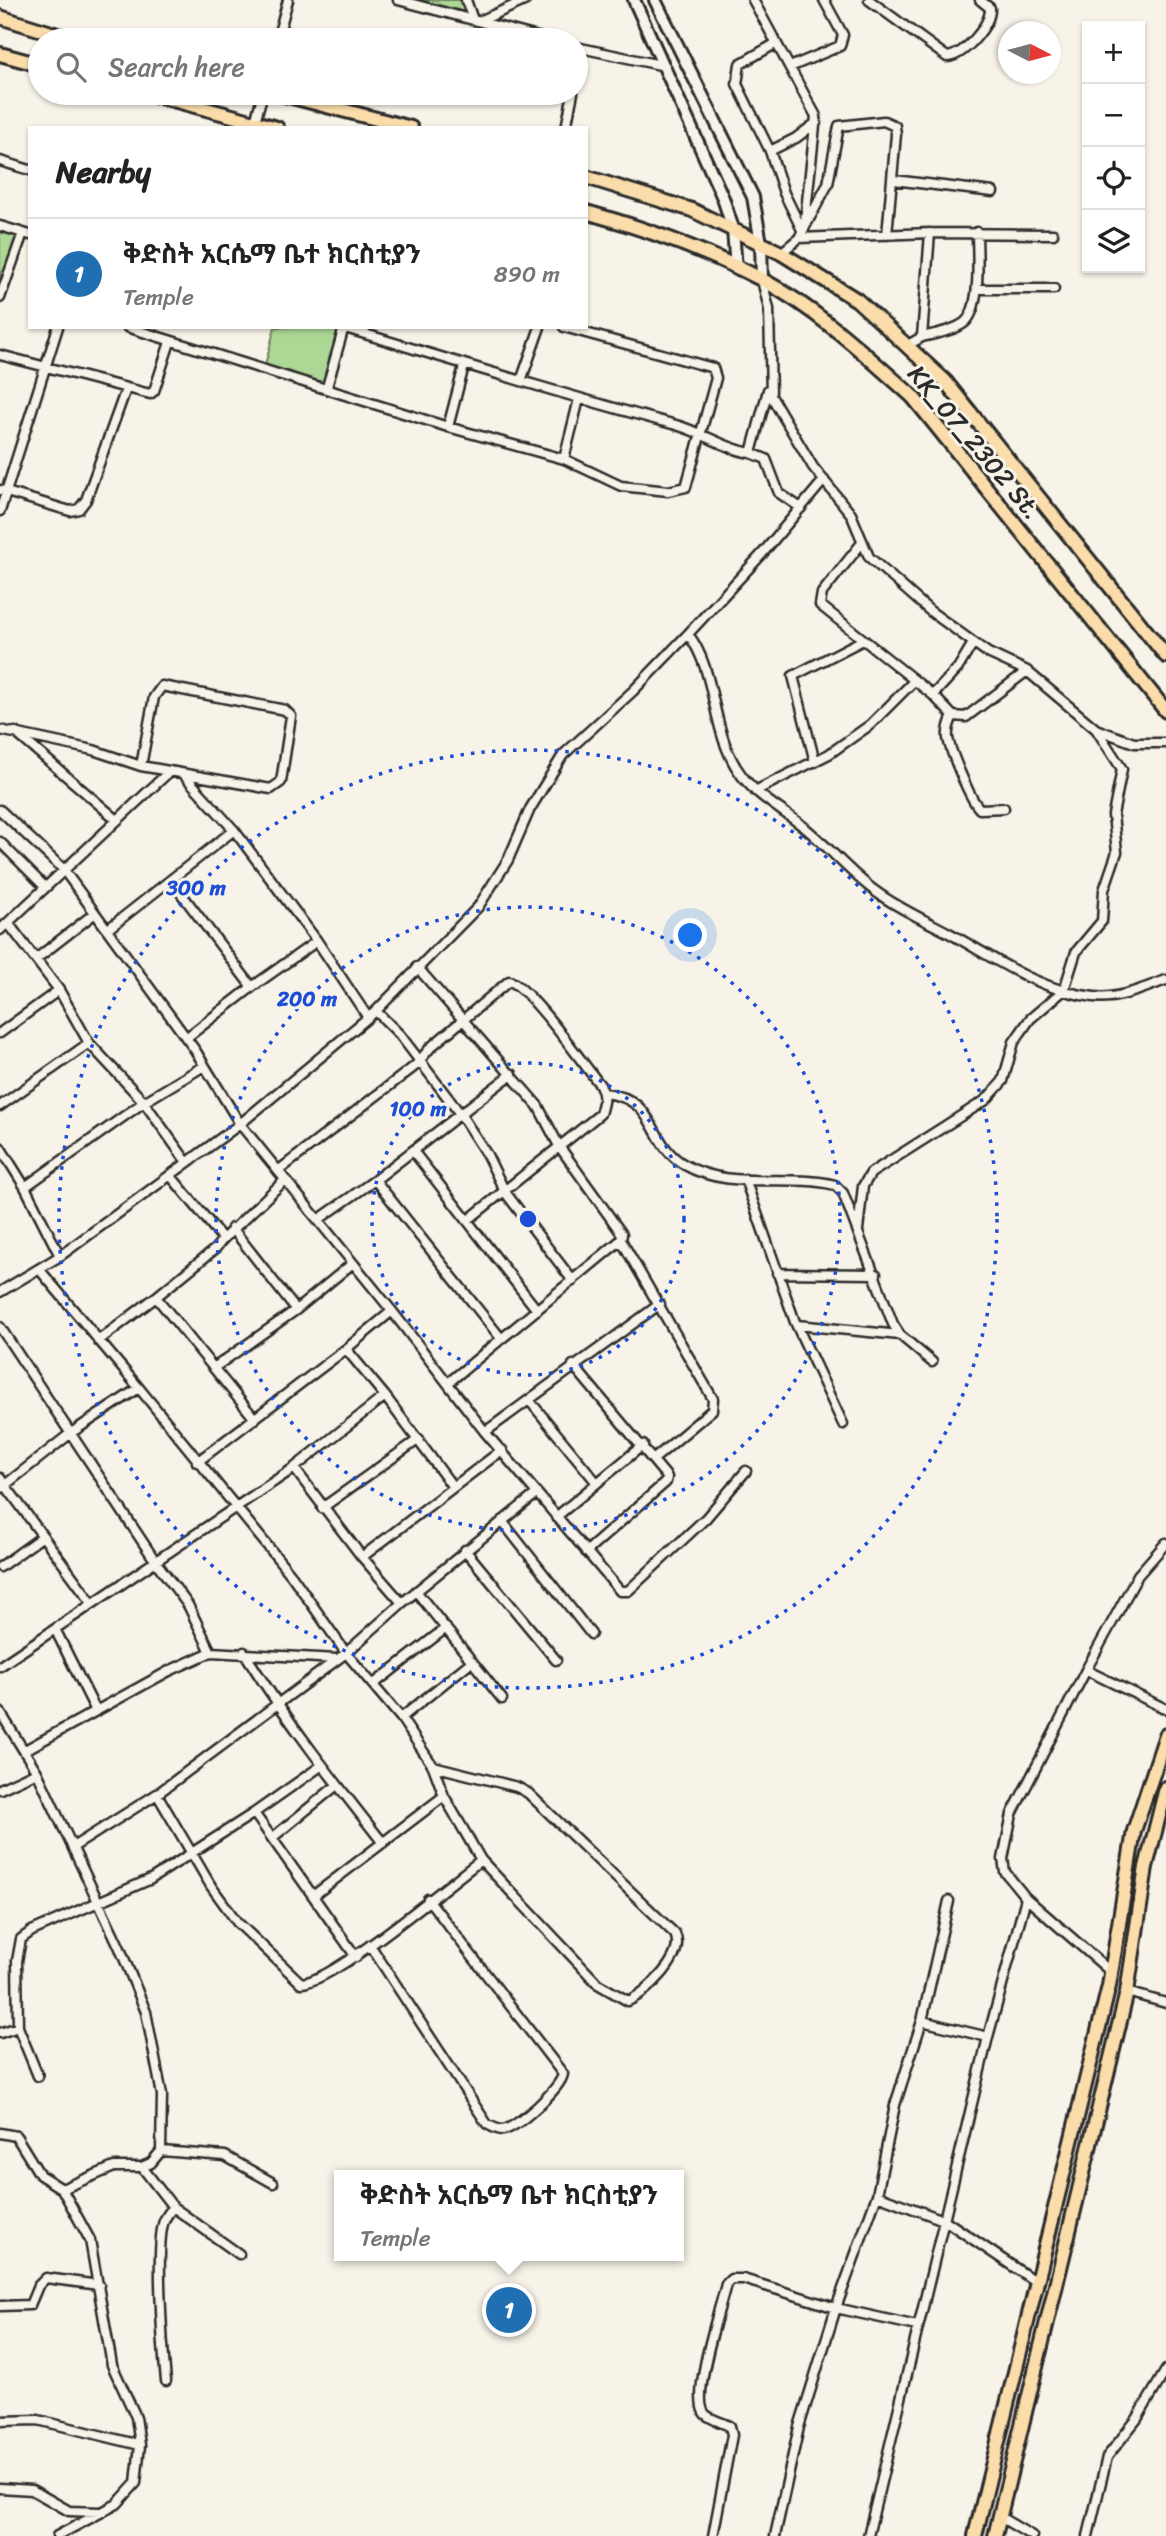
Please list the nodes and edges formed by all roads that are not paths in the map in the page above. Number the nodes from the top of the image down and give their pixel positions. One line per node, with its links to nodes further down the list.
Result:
1 (288, 0): 14 (street)
2 (398, 0): 12 (street)
3 (466, 0): 12 (street)
4 (526, 0): 12 (street)
5 (634, 0): 20 (street)
6 (656, 0): 45 (street)
7 (752, 0): 16 (street)
8 (824, 0): 21 (street)
9 (869, 0): 10 (street)
10 (980, 0)
11 (0, 17): 13 (main road)
12 (477, 21): 15 (street)
13 (35, 28)
14 (280, 28)
15 (504, 28)
16 (775, 44): 21 (street); 30 (street)
17 (588, 50): 20 (street)
18 (0, 54): 19 (main road)
19 (28, 62)
20 (666, 66): 38 (street)
21 (790, 68): 26 (street)
22 (187, 105): 27 (main road)
23 (260, 105): 27 (street)
24 (323, 105): 28 (main road)
25 (571, 105): 29 (street)
26 (816, 124): 30 (street); 39 (street)
27 (254, 125)
28 (403, 126)
29 (566, 126)
30 (770, 151): 39 (street)
31 (0, 161): 32 (street)
32 (28, 169)
33 (588, 178): 38 (main road, KK_07_2302 St.)
34 (894, 180): 35 (street); 39 (street); 43 (street)
35 (993, 192)
36 (588, 213): 47 (main road, KK_07_2302 St.)
37 (0, 226): 42 (street)
38 (733, 229): 45 (main road, KK_07_2302 St.); 47 (street)
39 (802, 230): 43 (street); 46 (street)
40 (977, 232): 41 (street); 44 (street); 49 (street)
41 (930, 233): 43 (street); 58 (street)
42 (26, 234): 51 (street)
43 (887, 234)
44 (1053, 234)
45 (761, 243): 46 (main road, KK_07_2302 St.); 48 (street)
46 (781, 253): 60 (main road, KK_07_2302 St.)
47 (736, 269): 48 (main road, KK_07_2302 St.)
48 (762, 280): 65 (street); 85 (main road, KK_07_2302 St.)
49 (977, 289): 50 (street); 58 (street)
50 (1054, 289)
51 (1, 294)
52 (57, 329): 63 (street)
53 (133, 329): 59 (street)
54 (343, 329): 66 (street)
55 (350, 329): 62 (street)
56 (539, 329): 64 (street)
57 (571, 329): 70 (street)
58 (922, 337): 60 (street)
59 (170, 342): 66 (street); 67 (street)
60 (908, 345): 81 (main road, KK_07_2302 St.)
61 (0, 355): 63 (street)
62 (464, 366): 64 (street); 69 (street)
63 (45, 369): 67 (street); 74 (street)
64 (522, 381): 68 (street)
65 (770, 385): 71 (street); 73 (street)
66 (327, 387): 69 (street)
67 (126, 389): 74 (street)
68 (579, 399): 70 (street); 72 (street)
69 (448, 427): 72 (street)
70 (700, 431): 71 (street); 72 (street)
71 (751, 453): 75 (street)
72 (564, 459)
73 (824, 480): 75 (street); 77 (street)
74 (4, 492): 76 (street)
75 (801, 508): 78 (street)
76 (0, 511)
77 (862, 544): 79 (street); 80 (street)
78 (688, 634): 95 (street); 110 (street)
79 (863, 640): 83 (street); 91 (street)
80 (973, 643): 82 (street); 84 (street)
81 (1166, 656)
82 (1027, 671): 86 (street); 87 (street)
83 (915, 681): 84 (street); 91 (street)
84 (933, 695): 86 (street)
85 (1166, 711)
86 (953, 716): 96 (street)
87 (1096, 729): 90 (street); 114 (street)
88 (0, 730): 89 (street)
89 (13, 731): 92 (street); 98 (street)
90 (1166, 743)
91 (815, 762): 95 (street)
92 (141, 766): 93 (street); 94 (street)
93 (170, 771): 94 (street); 98 (street)
94 (184, 775): 99 (street)
95 (755, 791): 114 (street)
96 (1004, 808)
97 (0, 810): 101 (street)
98 (116, 819): 101 (street)
99 (234, 830): 102 (street); 108 (street)
100 (0, 842): 103 (street)
101 (63, 869): 103 (street); 104 (street)
102 (170, 880): 106 (street); 112 (street)
103 (44, 886): 105 (street)
104 (95, 913): 106 (street); 109 (street)
105 (8, 923): 107 (street); 109 (street)
106 (108, 929): 119 (street)
107 (0, 930)
108 (317, 941): 112 (street); 116 (street)
109 (36, 959): 113 (street)
110 (417, 967): 115 (street); 117 (street)
111 (1166, 980): 114 (street)
112 (252, 987): 119 (street)
113 (59, 990): 118 (street); 120 (street)
114 (1064, 990): 143 (street)
115 (376, 1011): 116 (street); 121 (street)
116 (367, 1016): 128 (street)
117 (464, 1018): 121 (street); 123 (street); 124 (street)
118 (0, 1033)
119 (186, 1038): 122 (street)
120 (89, 1043): 125 (street); 126 (street)
121 (419, 1061): 127 (street); 133 (street)
122 (204, 1066): 125 (street); 128 (street)
123 (512, 1074): 127 (street); 129 (street)
124 (604, 1093): 129 (street); 135 (street)
125 (144, 1102): 132 (street); 138 (street)
126 (0, 1106)
127 (461, 1115): 131 (street); 139 (street)
128 (240, 1124): 132 (street); 133 (street)
129 (559, 1146): 139 (street); 145 (street)
130 (0, 1147): 138 (street)
131 (413, 1151): 137 (street); 141 (street)
132 (186, 1161): 134 (street)
133 (278, 1171): 136 (street)
134 (170, 1175): 144 (street); 146 (street)
135 (745, 1179): 143 (street); 149 (street)
136 (285, 1180): 140 (street); 142 (street)
137 (375, 1180): 140 (street); 161 (street)
138 (26, 1187): 146 (street)
139 (505, 1192): 141 (street); 151 (street)
140 (318, 1220): 147 (street)
141 (468, 1220): 156 (street)
142 (232, 1228): 144 (street); 155 (street)
143 (858, 1230): 150 (street)
144 (223, 1239): 153 (street)
145 (621, 1240): 151 (street); 154 (street)
146 (60, 1256): 148 (street)
147 (353, 1263): 155 (street); 157 (street)
148 (39, 1269): 152 (street); 162 (street)
149 (777, 1273): 150 (street); 158 (street)
150 (876, 1275): 160 (street)
151 (573, 1281): 156 (street)
152 (1, 1287)
153 (156, 1297): 162 (street); 166 (street)
154 (660, 1304): 165 (street); 178 (street)
155 (296, 1310): 166 (street)
156 (537, 1310): 161 (street)
157 (393, 1311): 163 (street); 167 (street)
158 (797, 1325): 160 (street); 172 (street)
159 (0, 1327): 174 (street)
160 (900, 1335): 164 (street)
161 (500, 1337): 167 (street)
162 (98, 1341): 168 (street)
163 (346, 1349): 169 (street); 171 (street)
164 (932, 1362)
165 (573, 1366): 170 (street); 176 (street)
166 (215, 1367): 171 (street)
167 (448, 1382): 173 (street)
168 (139, 1388): 174 (street); 179 (street)
169 (385, 1396): 175 (street); 180 (street)
170 (529, 1400): 173 (street); 182 (street)
171 (255, 1419): 179 (street)
172 (843, 1423)
173 (485, 1432): 177 (street)
174 (71, 1433): 183 (street); 195 (street)
175 (419, 1439): 184 (street); 187 (street)
176 (643, 1446): 178 (street); 182 (street)
177 (502, 1450): 184 (street); 185 (street)
178 (654, 1459): 193 (street)
179 (197, 1462): 186 (street)
180 (294, 1468): 186 (street); 187 (street)
181 (746, 1471): 193 (street)
182 (597, 1483): 188 (street)
183 (2, 1484): 190 (street)
184 (453, 1487): 194 (street)
185 (536, 1494): 188 (street); 189 (street)
186 (235, 1508): 195 (street); 205 (street)
187 (322, 1508): 194 (street)
188 (556, 1517): 193 (street)
189 (502, 1521): 192 (street); 202 (street)
190 (43, 1536): 196 (street); 198 (street)
191 (1166, 1544): 210 (street)
192 (465, 1550): 197 (street); 207 (street)
193 (586, 1552)
194 (362, 1557): 199 (street)
195 (156, 1562): 198 (street); 203 (street)
196 (0, 1567)
197 (416, 1591): 199 (street); 200 (street)
198 (92, 1603): 201 (street)
199 (402, 1603): 205 (street)
200 (446, 1628): 208 (street); 211 (street)
201 (55, 1629): 209 (street); 215 (street)
202 (591, 1634)
203 (211, 1652): 204 (street); 215 (street)
204 (244, 1652): 206 (street); 213 (street)
205 (346, 1653): 206 (street); 211 (street)
206 (337, 1659): 213 (street)
207 (556, 1660)
208 (472, 1661): 212 (street); 217 (street)
209 (0, 1666)
210 (1086, 1670): 214 (street); 236 (street)
211 (374, 1684): 217 (street)
212 (502, 1699)
213 (277, 1705): 221 (street); 227 (street)
214 (1166, 1709)
215 (96, 1711): 220 (street)
216 (0, 1712): 218 (street)
217 (401, 1718): 222 (street)
218 (5, 1725): 220 (street)
219 (1166, 1735): 242 (main road)
220 (25, 1750): 223 (street)
221 (321, 1766): 224 (street); 229 (street)
222 (433, 1766): 228 (street); 234 (street)
223 (37, 1772): 226 (street); 232 (street)
224 (337, 1785): 230 (street); 231 (street)
225 (1166, 1788): 243 (main road)
226 (0, 1789)
227 (158, 1794): 232 (street); 233 (street)
228 (444, 1796): 231 (street); 234 (street)
229 (254, 1813): 230 (street); 233 (street)
230 (272, 1838): 235 (street)
231 (383, 1843): 235 (street)
232 (73, 1847): 239 (street)
233 (194, 1853): 239 (street); 241 (street)
234 (481, 1860): 237 (street)
235 (313, 1896): 241 (street)
236 (1026, 1898): 242 (street); 248 (street)
237 (428, 1899): 240 (street); 240 (street)
238 (949, 1902): 245 (street)
239 (99, 1904): 246 (street); 251 (street)
240 (370, 1945): 241 (street)
241 (356, 1956)
242 (1111, 1972): 259 (main road)
243 (1127, 1992): 244 (street); 270 (main road)
244 (1166, 2003)
245 (922, 2021): 248 (street); 255 (street)
246 (18, 2027): 247 (street); 249 (street)
247 (0, 2033)
248 (988, 2037): 257 (street)
249 (38, 2076)
250 (0, 2133): 254 (street)
251 (161, 2151): 252 (street); 253 (street)
252 (142, 2167): 254 (street); 256 (street)
253 (272, 2183)
254 (62, 2189): 260 (street)
255 (877, 2195): 257 (street); 262 (street)
256 (173, 2207): 258 (street); 265 (street)
257 (946, 2221): 259 (street); 263 (street)
258 (239, 2254)
259 (1036, 2282): 275 (main road)
260 (99, 2285): 261 (street); 267 (street)
261 (0, 2306)
262 (836, 2308): 263 (street); 272 (street); 273 (street)
263 (917, 2326): 274 (street)
264 (1166, 2370): 278 (street)
265 (166, 2381)
266 (0, 2421): 267 (street)
267 (140, 2445): 269 (street)
268 (0, 2488): 269 (street)
269 (100, 2512): 271 (street)
270 (1000, 2517): 276 (main road); 277 (street)
271 (57, 2536)
272 (713, 2536)
273 (775, 2536)
274 (868, 2536)
275 (975, 2536)
276 (995, 2536)
277 (1032, 2536)
278 (1088, 2536)

